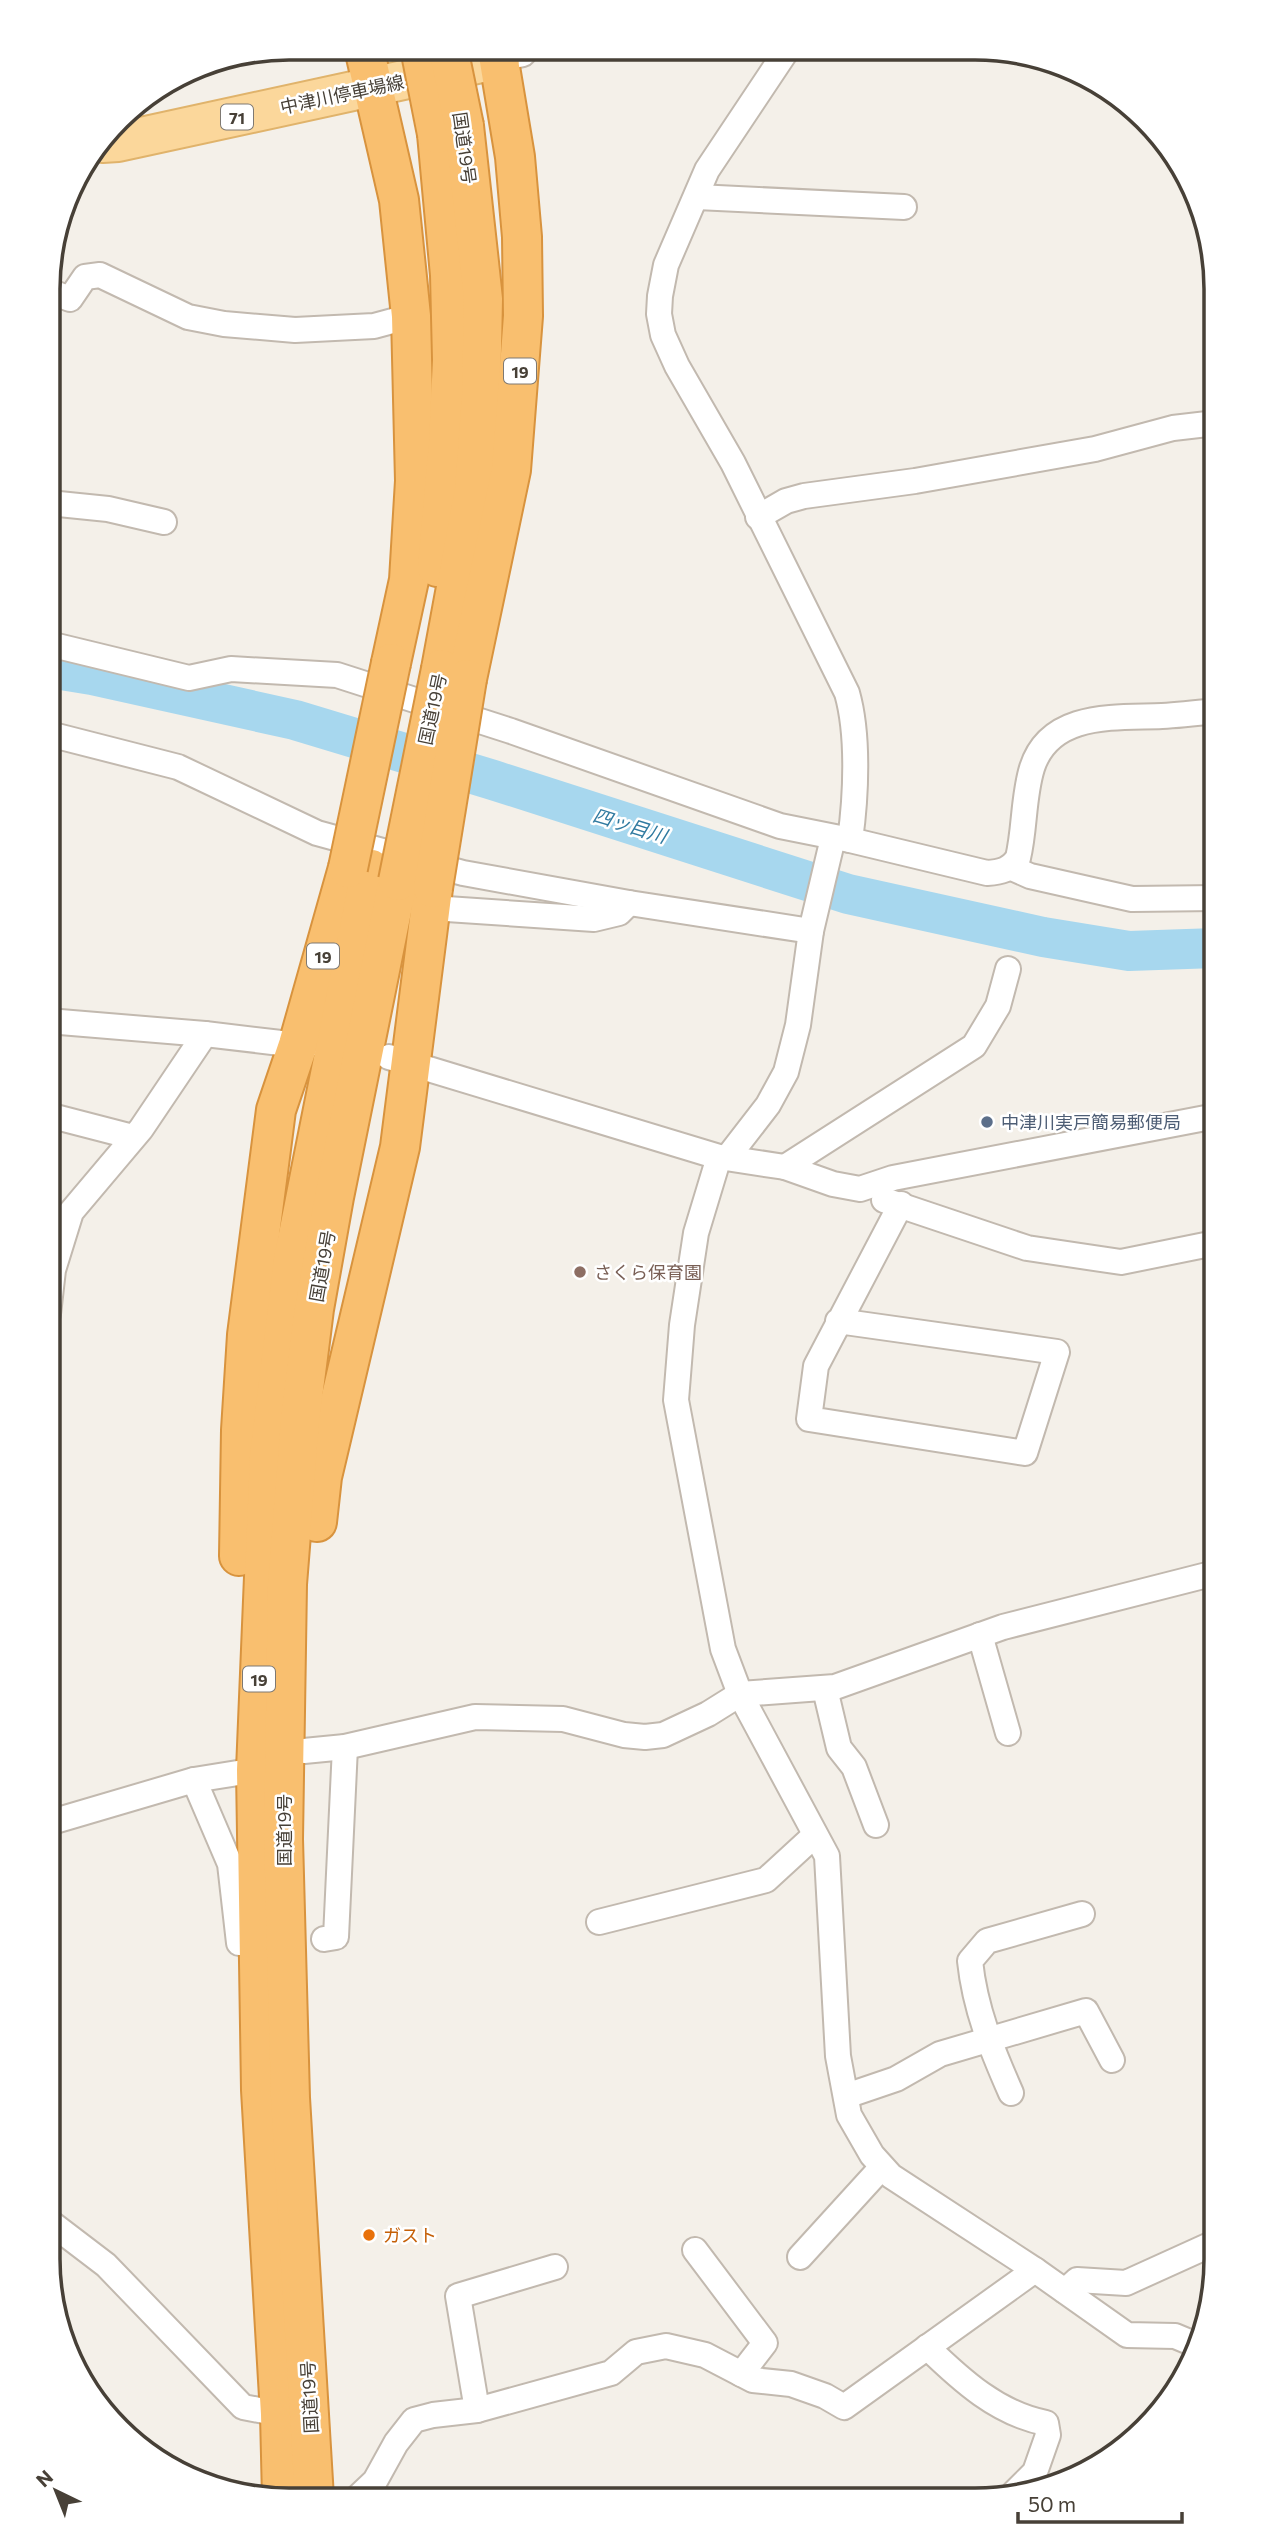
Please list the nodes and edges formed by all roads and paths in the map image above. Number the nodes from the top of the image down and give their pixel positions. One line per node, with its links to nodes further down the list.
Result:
1 (367, 60): 7 (highway, 19)
2 (424, 60): 8 (highway, 国道19号 / 19, bridge)
3 (448, 60): 8 (highway, 国道19号 / 19, bridge)
4 (478, 60): 7 (main road, 中津川停車場線 / 71)
5 (509, 60): 19 (highway, 19)
6 (780, 60): 10 (street)
7 (373, 88): 9 (main road, 中津川停車場線 / 71); 13 (highway, 19)
8 (450, 130): 19 (highway, 国道19号 / 19)
9 (113, 142)
10 (697, 197): 11 (street); 16 (street)
11 (904, 207)
12 (60, 295): 13 (street)
13 (411, 316): 19 (highway, 19)
14 (1204, 424): 16 (street)
15 (60, 504): 17 (street)
16 (758, 517): 22 (street)
17 (164, 522)
18 (60, 647): 22 (street)
19 (428, 670): 24 (highway, 国道19号 / 19, bridge); 24 (highway, 19, bridge)
20 (1204, 711): 23 (street)
21 (60, 737): 26 (street)
22 (837, 845): 23 (street); 27 (street)
23 (1012, 868): 25 (street)
24 (396, 883): 26 (street); 31 (highway, 19); 32 (highway, 19); 50 (highway, 国道19号 / 19); 55 (highway, 国道19号 / 19)
25 (1204, 898)
26 (629, 903): 27 (street)
27 (812, 927): 36 (street)
28 (1008, 969): 37 (street)
29 (60, 1022): 30 (street)
30 (205, 1034): 31 (street); 35 (street)
31 (308, 1043): 50 (highway, 19)
32 (399, 1059): 36 (street); 49 (highway, 19)
33 (60, 1118): 35 (street)
34 (1204, 1118): 38 (street)
35 (134, 1138): 41 (street)
36 (723, 1158): 37 (street); 46 (street)
37 (785, 1167): 38 (street)
38 (860, 1189): 39 (street)
39 (901, 1204): 40 (street); 42 (street)
40 (1204, 1245)
41 (60, 1247)
42 (838, 1321): 42 (street)
43 (1203, 1576): 44 (street)
44 (980, 1635): 45 (street); 47 (street)
45 (825, 1689): 46 (street); 53 (street)
46 (740, 1694): 48 (street); 54 (street)
47 (1008, 1733)
48 (345, 1747): 49 (street); 58 (street)
49 (304, 1752): 55 (highway, 19)
50 (256, 1770): 51 (street); 76 (highway, 国道19号 / 19)
51 (194, 1780): 52 (street); 59 (street)
52 (60, 1819)
53 (876, 1825)
54 (815, 1835): 57 (street); 63 (street)
55 (283, 1839): 79 (highway, 国道19号 / 19)
56 (1082, 1914): 60 (street)
57 (599, 1922)
58 (324, 1939)
59 (239, 1943)
60 (987, 2040): 61 (street); 62 (street); 63 (street)
61 (1112, 2060)
62 (1012, 2094)
63 (846, 2096): 64 (street)
64 (882, 2166): 68 (street); 70 (street)
65 (60, 2230): 76 (street)
66 (1203, 2248): 71 (street)
67 (695, 2250): 74 (street)
68 (800, 2257)
69 (555, 2267): 75 (street)
70 (1035, 2270): 71 (street); 73 (street)
71 (1065, 2291): 72 (street)
72 (1188, 2341)
73 (928, 2347): 74 (street); 77 (street)
74 (741, 2374): 75 (street)
75 (477, 2410): 80 (street)
76 (280, 2414): 78 (highway, 国道19号 / 19)
77 (1026, 2481)
78 (282, 2488)
79 (313, 2488)
80 (368, 2488)

